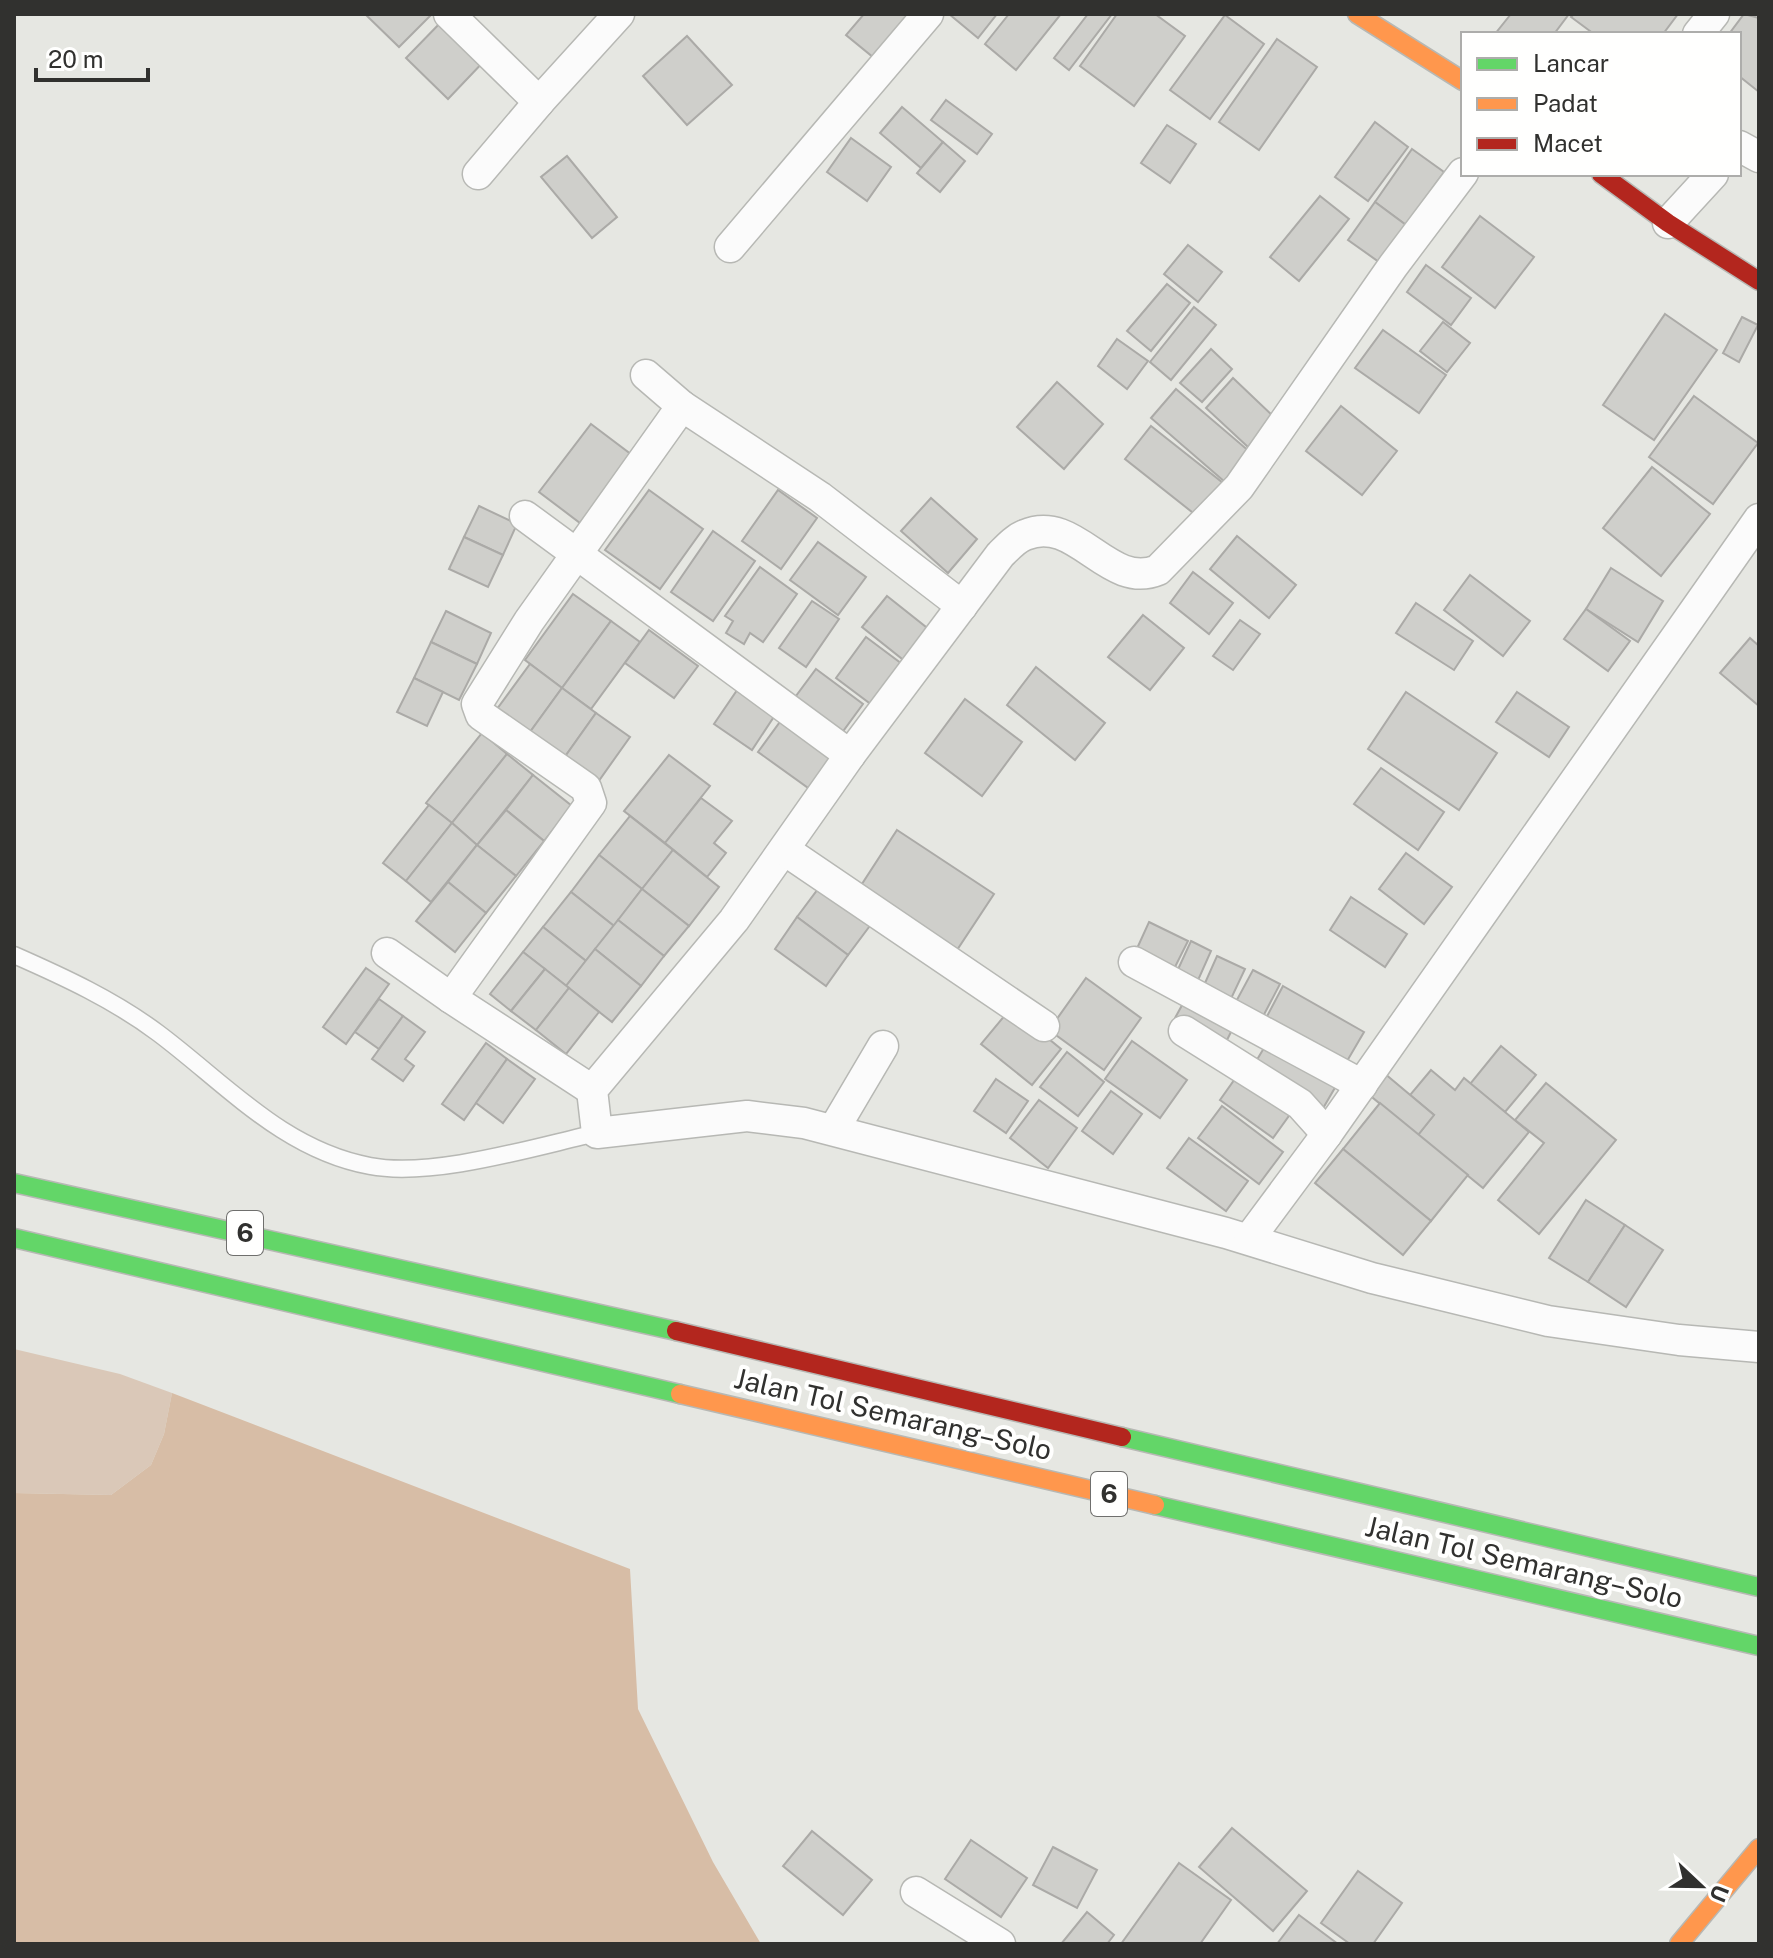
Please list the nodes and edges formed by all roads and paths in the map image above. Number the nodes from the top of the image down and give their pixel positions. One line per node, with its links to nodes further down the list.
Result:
1 (449, 14): 9 (street)
2 (619, 14): 9 (street)
3 (928, 14): 17 (street)
4 (1357, 14): 6 (main road)
5 (1714, 14): 7 (street)
6 (1403, 26): 8 (main road)
7 (1700, 32)
8 (1461, 79)
9 (539, 102): 12 (street)
10 (1741, 147): 11 (street)
11 (1759, 157)
12 (478, 174)
13 (1461, 176): 24 (street)
14 (1604, 176): 16 (main road)
15 (1711, 176): 16 (street)
16 (1668, 223): 18 (main road)
17 (730, 247)
18 (1759, 281)
19 (646, 375): 20 (street)
20 (682, 406): 23 (street); 24 (street)
21 (525, 516): 23 (street)
22 (1759, 519): 34 (street)
23 (576, 555): 25 (street); 30 (street)
24 (962, 606): 25 (street)
25 (850, 755): 26 (street)
26 (786, 851): 31 (street); 35 (street)
27 (387, 953): 30 (street)
28 (14, 955): 37 (lane)
29 (1134, 962): 34 (street)
30 (451, 998): 35 (street)
31 (1044, 1026)
32 (1184, 1031): 38 (street)
33 (883, 1046): 36 (street)
34 (1362, 1085): 38 (street)
35 (592, 1090): 37 (street)
36 (834, 1129): 37 (street); 41 (street)
37 (597, 1133)
38 (1327, 1134): 41 (street)
39 (14, 1183): 43 (main road, Jalan Tol Semarang–Solo / 6)
40 (14, 1238): 44 (main road, Jalan Tol Semarang–Solo / 6)
41 (1249, 1239): 42 (street)
42 (1759, 1347)
43 (1759, 1587)
44 (1759, 1646)
45 (1759, 1848): 48 (main road)
46 (916, 1892): 47 (street)
47 (1000, 1944)
48 (1679, 1944)

